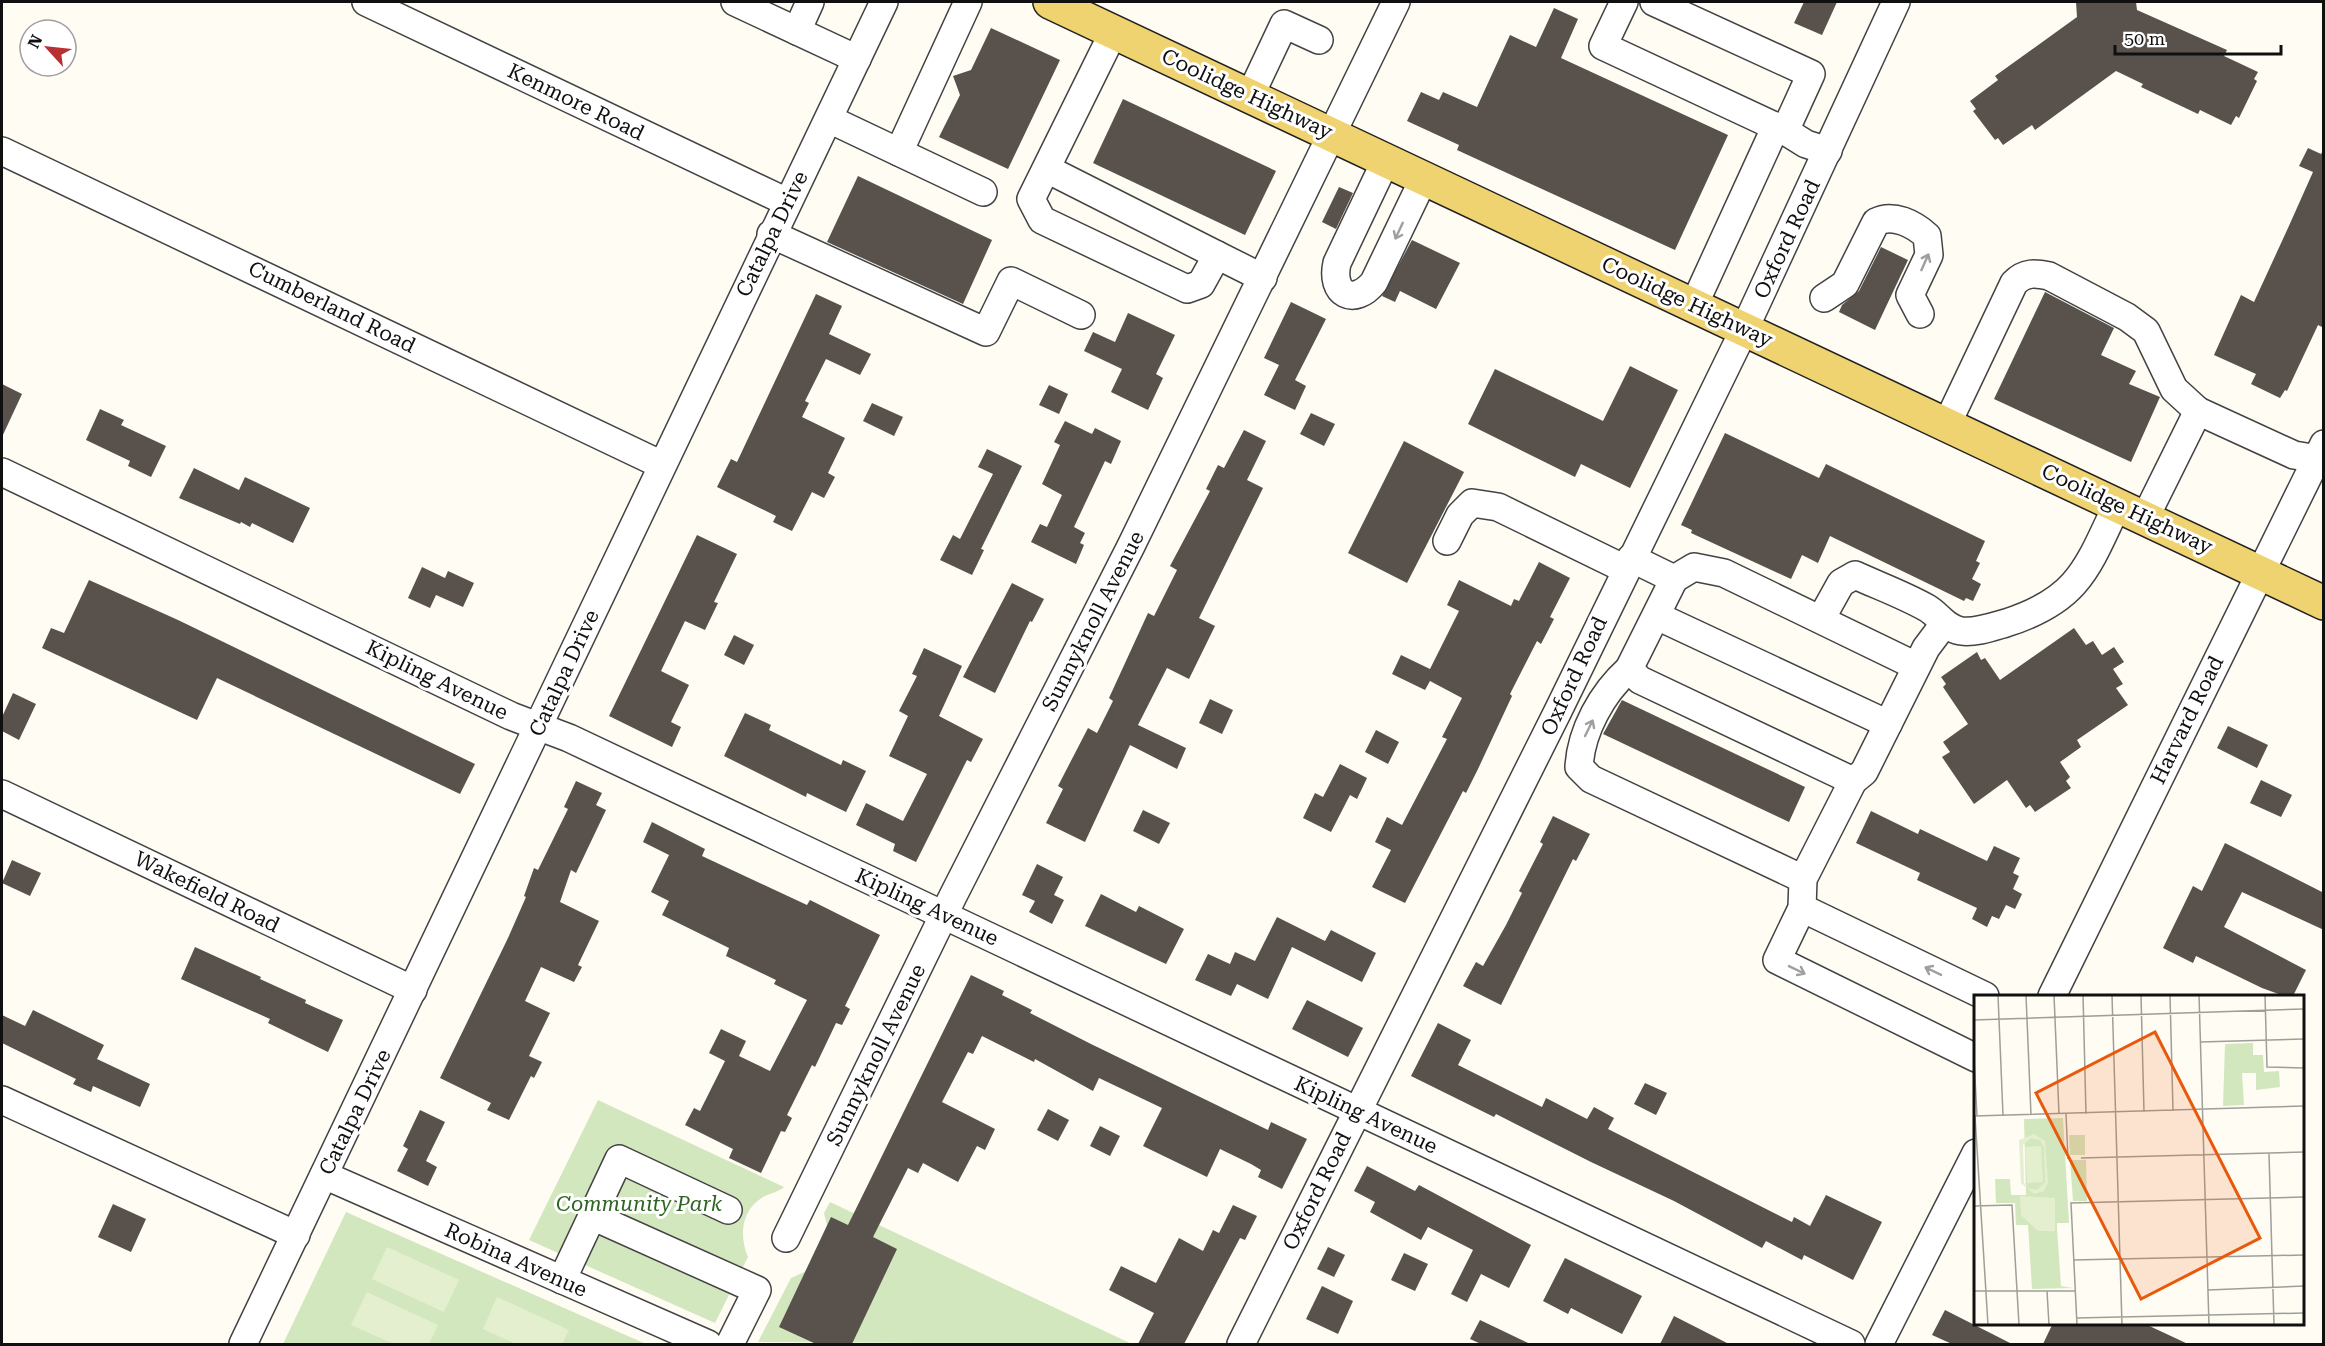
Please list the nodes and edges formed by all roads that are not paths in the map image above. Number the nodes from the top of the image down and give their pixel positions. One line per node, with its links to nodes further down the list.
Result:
1 (366, 2): 26 (street, Kenmore Road)
2 (735, 2): 11 (street)
3 (810, 2): 11 (street)
4 (884, 2): 14 (street, Catalpa Drive)
5 (968, 2): 21 (street)
6 (1050, 2): 12 (main road, Coolidge Highway)
7 (1396, 2): 18 (street, Sunnyknoll Avenue)
8 (1624, 2): 17 (street)
9 (1654, 2): 17 (street)
10 (1896, 2): 20 (street, Oxford Road)
11 (797, 31): 14 (street)
12 (1114, 32): 15 (main road, Coolidge Highway); 23 (street)
13 (1319, 40): 15 (street)
14 (857, 59): 16 (street, Catalpa Drive)
15 (1250, 96): 18 (main road, Coolidge Highway)
16 (829, 119): 21 (street); 26 (street, Catalpa Drive)
17 (1780, 128): 20 (street); 31 (street)
18 (1333, 135): 22 (main road, Coolidge Highway); 29 (street, Sunnyknoll Avenue)
19 (2, 151): 38 (street, Cumberland Road)
20 (1828, 151): 34 (street, Oxford Road)
21 (899, 152): 25 (street)
22 (1386, 160): 24 (main road, Coolidge Highway); 24 (street, one-way to 22)
23 (1047, 169): 28 (street); 28 (street)
24 (1424, 178): 31 (main road, Coolidge Highway)
25 (983, 192)
26 (787, 202): 27 (street, Catalpa Drive)
27 (771, 234): 33 (street); 38 (street, Catalpa Drive)
28 (1217, 255): 29 (street)
29 (1263, 278): 57 (street, Sunnyknoll Avenue)
30 (1824, 298): 32 (street, one-way to 30)
31 (1694, 305): 34 (main road, Coolidge Highway)
32 (1920, 314)
33 (1082, 315)
34 (1744, 330): 36 (main road, Coolidge Highway); 42 (street, Oxford Road)
35 (2198, 411): 36 (street); 37 (street); 40 (street)
36 (1947, 424): 40 (main road, Coolidge Highway)
37 (2321, 454): 43 (street, Harvard Road)
38 (662, 465): 52 (street, Catalpa Drive)
39 (2, 472): 52 (street, Kipling Avenue)
40 (2131, 511): 43 (main road, Coolidge Highway); 48 (street)
41 (1447, 541): 42 (street)
42 (1628, 564): 44 (street); 63 (street, Oxford Road)
43 (2261, 573): 45 (main road, Coolidge Highway); 60 (street, Harvard Road)
44 (1674, 579): 46 (street); 47 (street)
45 (2324, 603)
46 (1657, 616): 50 (street); 51 (street)
47 (1821, 619): 48 (street); 49 (street)
48 (1944, 624): 49 (street)
49 (1917, 666): 51 (street)
50 (1629, 669): 53 (street); 55 (street, one-way to 50)
51 (1888, 724): 53 (street)
52 (538, 726): 57 (street, Kipling Avenue); 58 (street, Catalpa Drive)
53 (1852, 781): 55 (street)
54 (2, 794): 58 (street, Wakefield Road)
55 (1803, 879): 56 (street)
56 (1802, 908): 59 (street, one-way to 56); 61 (street, one-way to 61)
57 (944, 915): 63 (street, Kipling Avenue); 69 (street, Sunnyknoll Avenue)
58 (413, 990): 65 (street, Catalpa Drive)
59 (1983, 995)
60 (2052, 995)
61 (1974, 1057)
62 (2, 1100): 68 (street)
63 (1356, 1111): 74 (street, Oxford Road); 75 (street, Kipling Avenue)
64 (1974, 1160): 76 (street)
65 (324, 1175): 68 (street, Catalpa Drive); 70 (street, Robina Avenue)
66 (728, 1210): 67 (street)
67 (592, 1216): 70 (street); 73 (street)
68 (296, 1235): 71 (street, Catalpa Drive)
69 (786, 1238)
70 (562, 1280): 72 (street, Robina Avenue)
71 (243, 1344)
72 (708, 1344)
73 (730, 1344)
74 (1241, 1344)
75 (1851, 1344)
76 (1879, 1344)

